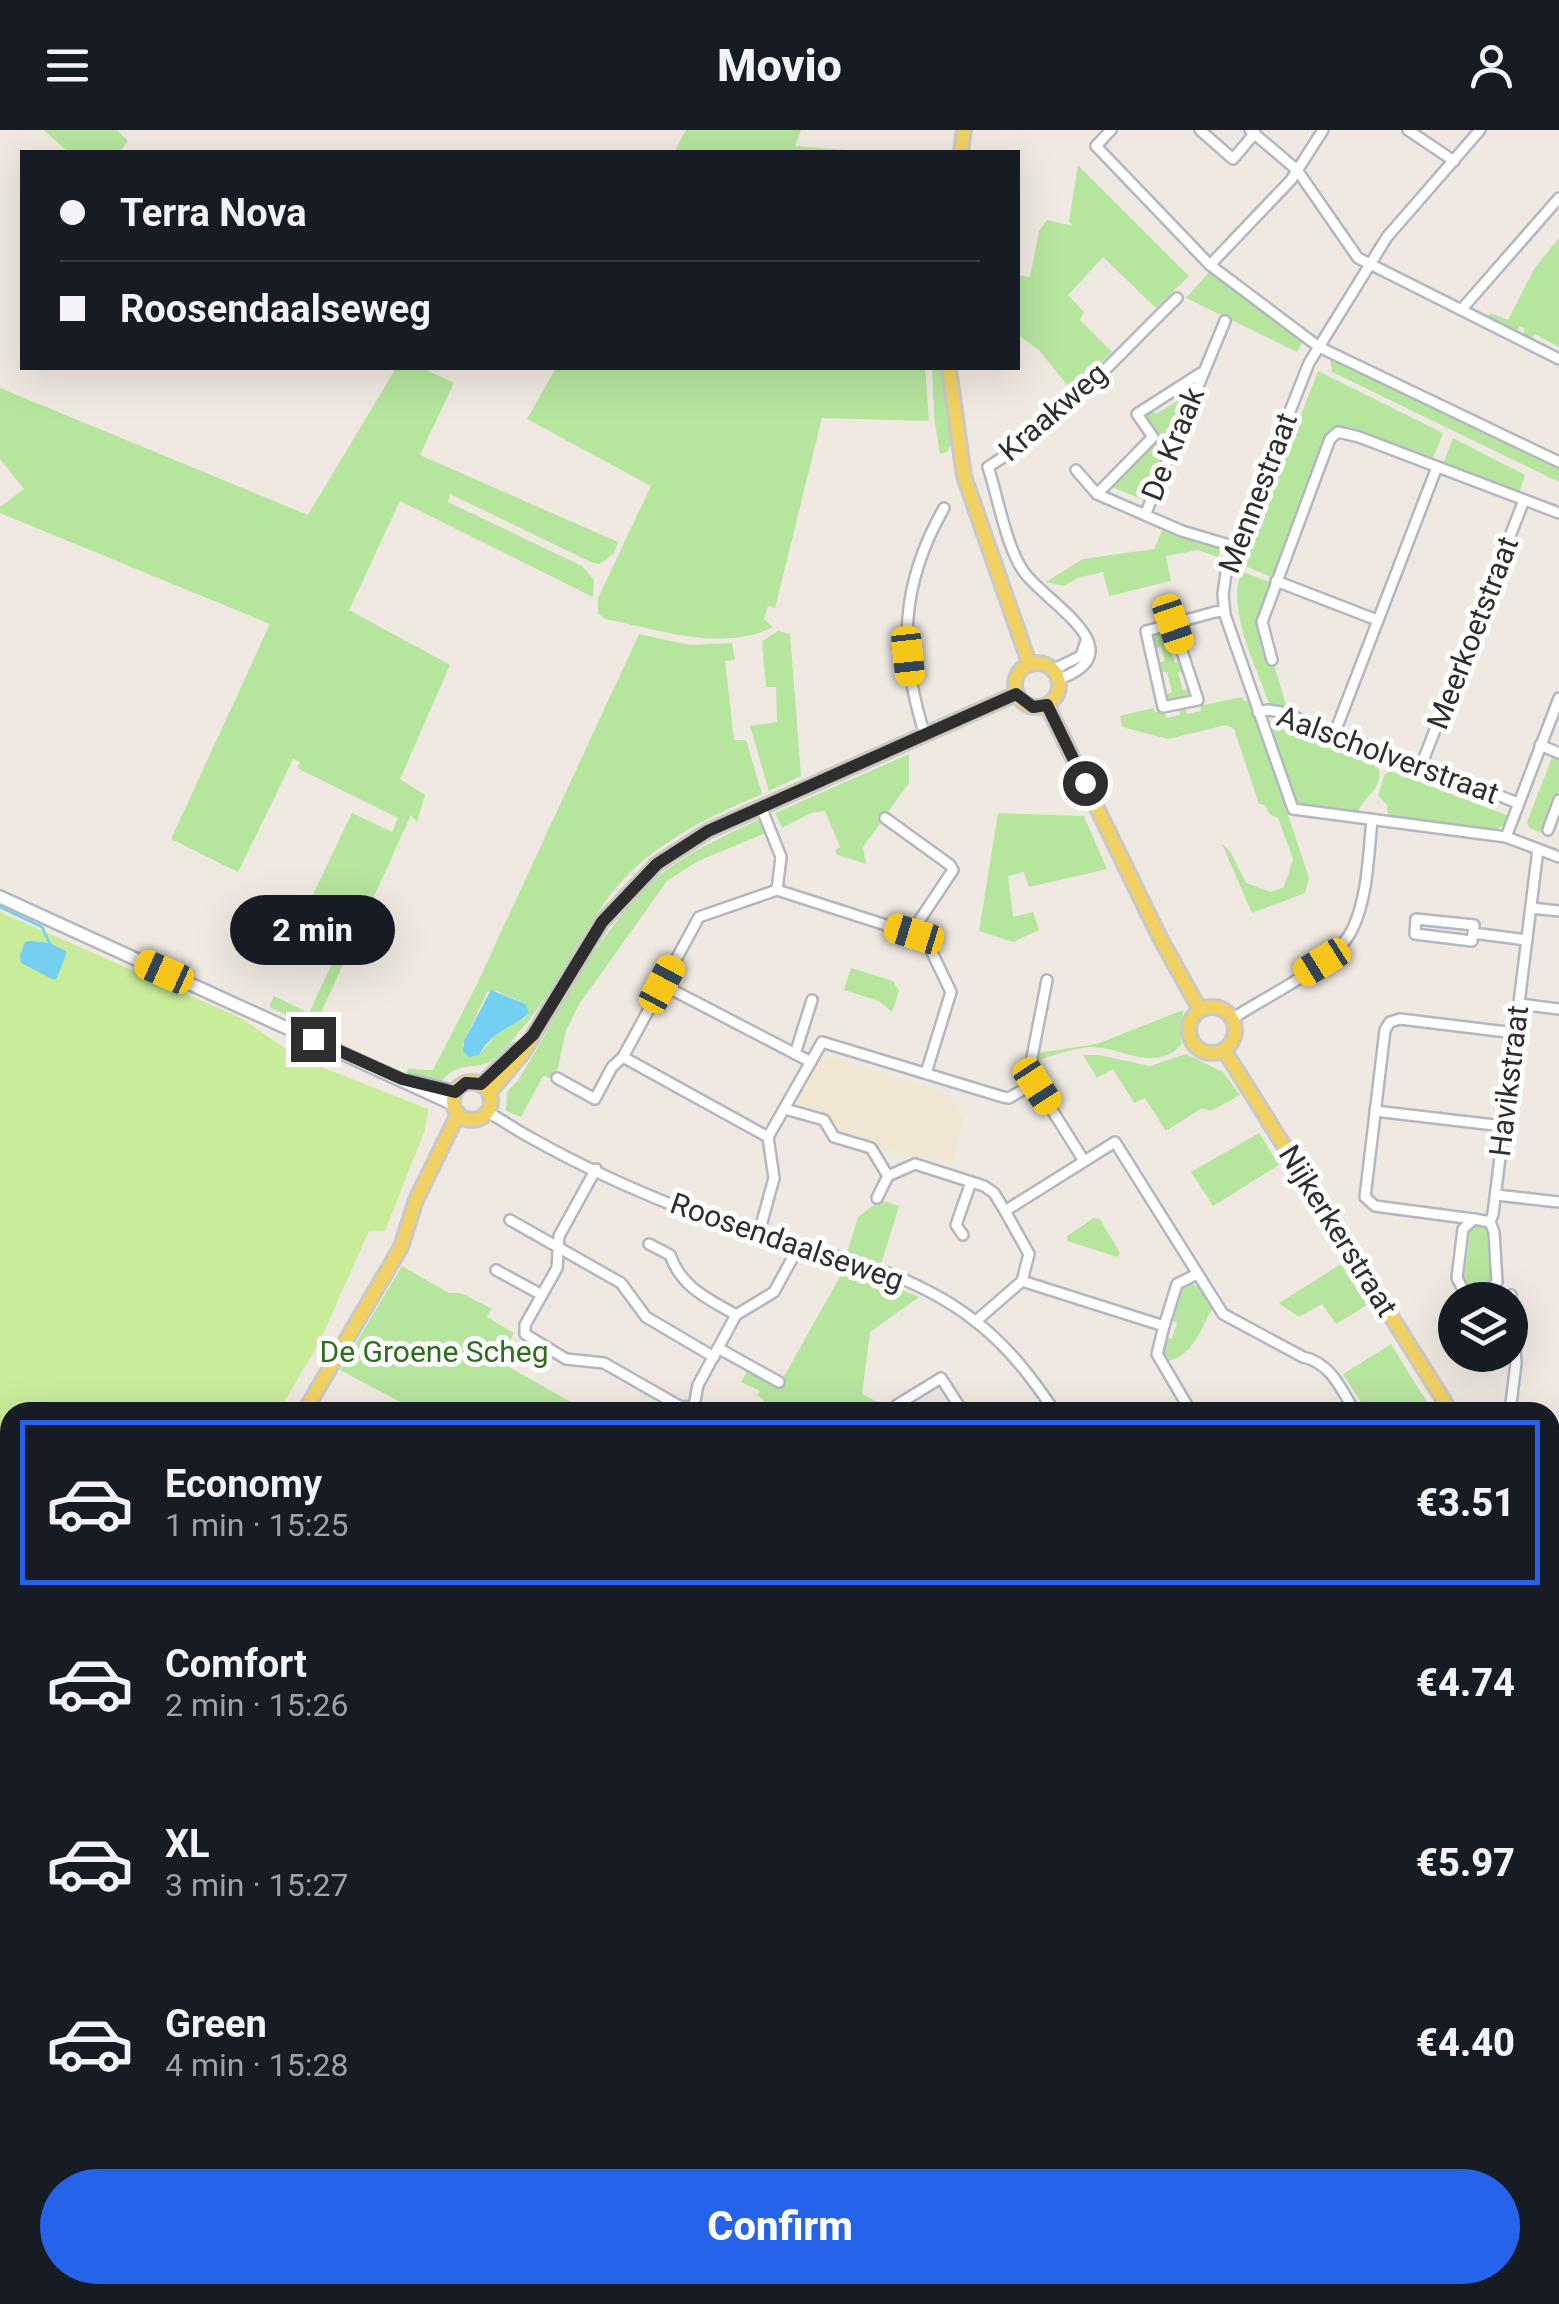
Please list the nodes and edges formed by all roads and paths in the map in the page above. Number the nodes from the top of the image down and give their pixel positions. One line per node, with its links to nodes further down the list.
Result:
1 (1111, 130): 11 (street)
2 (1200, 130): 6 (street)
3 (1323, 130): 8 (street)
4 (1408, 130): 7 (street)
5 (1480, 130): 7 (street, Mennestraat)
6 (1252, 132): 8 (street)
7 (1454, 162): 10 (street, Mennestraat)
8 (1297, 170): 10 (street); 11 (street)
9 (1559, 198): 13 (street)
10 (1369, 263): 13 (street); 15 (street, Mennestraat)
11 (1210, 265): 15 (street)
12 (1176, 298): 34 (street, Kraakweg)
13 (1461, 310): 16 (street)
14 (1224, 321): 18 (street, De Kraak)
15 (1318, 347): 19 (street); 27 (street, Mennestraat)
16 (1559, 359)
17 (949, 370): 33 (main road)
18 (1201, 373): 22 (street, De Kraak); 26 (street, De Kraak)
19 (1559, 462)
20 (1437, 467): 23 (street); 28 (street); 30 (street)
21 (1076, 470): 22 (street, De Kraak)
22 (1097, 494): 26 (street, De Kraak)
23 (1524, 500): 25 (street); 43 (street, Meerkoetstraat)
24 (944, 508): 40 (street)
25 (1559, 513)
26 (1145, 515): 27 (street, De Kraak)
27 (1236, 547): 29 (street, Mennestraat)
28 (1276, 582): 30 (street); 32 (street)
29 (1224, 610): 31 (street); 38 (street, Mennestraat)
30 (1377, 620): 39 (street)
31 (1173, 624): 31 (street)
32 (1272, 660)
33 (1029, 663): 34 (main road); 35 (main road)
34 (1056, 674): 37 (main road)
35 (1016, 694): 37 (main road); 40 (main road)
36 (1559, 698): 41 (street)
37 (1047, 705): 65 (main road)
38 (1258, 712): 39 (street, Aalscholverstraat); 48 (street, Mennestraat)
39 (1334, 732): 43 (street, Aalscholverstraat)
40 (925, 735): 46 (main road)
41 (1540, 746): 42 (street); 45 (street)
42 (1559, 753)
43 (1421, 766): 45 (street, Aalscholverstraat)
44 (1559, 800): 49 (street)
45 (1518, 803): 50 (street)
46 (761, 807): 53 (street); 75 (main road)
47 (886, 818): 58 (street)
48 (1372, 821): 50 (street, Mennestraat); 66 (street)
49 (1548, 830)
50 (1506, 837): 51 (street, Mennestraat)
51 (1538, 849): 52 (street, Mennestraat); 55 (street, Havikstraat)
52 (1559, 857)
53 (777, 890): 58 (street); 61 (street)
54 (0, 898): 76 (street)
55 (1530, 908): 56 (street); 59 (street, Havikstraat)
56 (1559, 912)
57 (1473, 933): 57 (street); 59 (street)
58 (914, 934): 72 (street)
59 (1527, 940): 63 (street, Havikstraat)
60 (1047, 980): 74 (street)
61 (662, 984): 69 (street); 70 (street)
62 (812, 1000): 69 (street)
63 (1519, 1004): 64 (street); 67 (street, Havikstraat)
64 (1559, 1009)
65 (1200, 1010): 66 (main road); 68 (main road)
66 (1232, 1019): 68 (main road)
67 (1516, 1033): 78 (street); 80 (street, Havikstraat)
68 (1224, 1050): 116 (main road, Nijkerkerstraat)
69 (796, 1054): 71 (street)
70 (623, 1057): 73 (street); 81 (street)
71 (810, 1062): 72 (street); 77 (street)
72 (926, 1073): 74 (street)
73 (557, 1078)
74 (1027, 1084): 82 (street)
75 (485, 1089): 76 (main road); 79 (main road)
76 (458, 1107): 79 (main road); 108 (main road)
77 (785, 1108): 81 (street); 84 (street)
78 (1374, 1111): 80 (street); 90 (street)
79 (487, 1112): 83 (street, Roosendaalseweg)
80 (1504, 1126): 86 (street, Havikstraat)
81 (768, 1137): 93 (street)
82 (1084, 1161): 89 (street); 99 (street)
83 (596, 1170): 93 (street, Roosendaalseweg); 97 (street)
84 (888, 1176): 85 (street); 87 (street)
85 (971, 1182): 89 (street); 94 (street)
86 (1496, 1194): 88 (street); 92 (street, Havikstraat)
87 (878, 1198)
88 (1559, 1202)
89 (1005, 1211): 100 (street)
90 (1474, 1219): 92 (street); 92 (street, Havikstraat)
91 (510, 1220): 97 (street)
92 (1490, 1222)
93 (759, 1233): 96 (street, Roosendaalseweg)
94 (962, 1235)
95 (648, 1244): 102 (street)
96 (799, 1246): 102 (street); 103 (street, Roosendaalseweg)
97 (557, 1247): 101 (street); 105 (street)
98 (496, 1270): 101 (street)
99 (1196, 1274): 104 (street); 115 (street)
100 (1022, 1281): 103 (street); 104 (street)
101 (542, 1296): 109 (street)
102 (736, 1315): 105 (street)
103 (976, 1322): 113 (street, Roosendaalseweg)
104 (1164, 1326): 114 (street)
105 (716, 1352): 107 (street); 110 (street)
106 (1515, 1372): 117 (street)
107 (778, 1382)
108 (310, 1402)
109 (674, 1402)
110 (696, 1402)
111 (902, 1402): 112 (street)
112 (956, 1402)
113 (1047, 1402)
114 (1185, 1402)
115 (1349, 1402)
116 (1444, 1402)
117 (1511, 1402)

